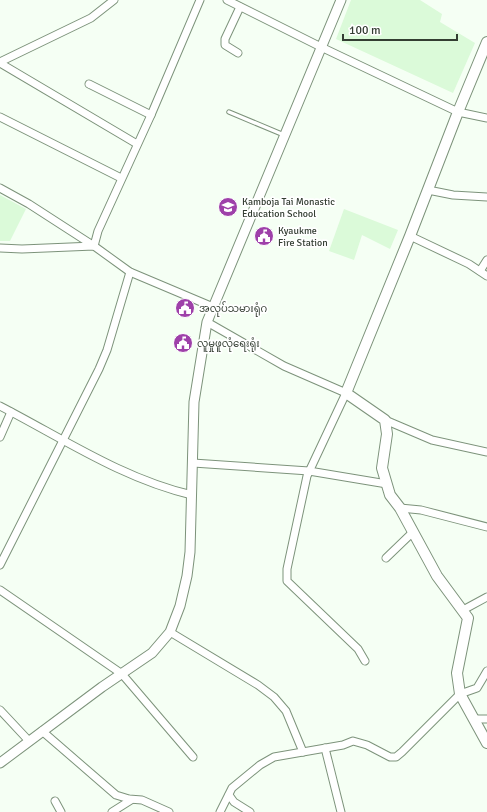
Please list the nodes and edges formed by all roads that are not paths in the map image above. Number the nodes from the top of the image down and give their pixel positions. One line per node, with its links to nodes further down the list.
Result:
1 (114, 0): 9 (street)
2 (200, 0): 13 (street)
3 (227, 0): 5 (street)
4 (341, 0): 7 (street)
5 (240, 7): 7 (street); 8 (street)
6 (487, 42): 12 (main road)
7 (321, 47): 12 (street); 16 (street)
8 (238, 53)
9 (0, 63): 17 (street)
10 (89, 84): 13 (street)
11 (229, 112): 16 (lane)
12 (458, 112): 15 (street); 20 (main road)
13 (151, 115): 17 (street)
14 (0, 117): 18 (street)
15 (487, 118)
16 (284, 135): 29 (street)
17 (137, 144): 18 (street)
18 (122, 178): 23 (street)
19 (0, 188): 23 (street)
20 (428, 190): 21 (street); 22 (main road)
21 (487, 197)
22 (410, 236): 26 (street); 31 (main road)
23 (94, 246): 24 (street); 27 (street)
24 (0, 248)
25 (487, 260): 26 (street)
26 (480, 271): 28 (street)
27 (130, 272): 29 (street); 36 (street)
28 (487, 276)
29 (213, 307): 30 (street)
30 (207, 322): 31 (street); 38 (street)
31 (346, 393): 34 (main road); 39 (street)
32 (0, 406): 33 (street)
33 (11, 412): 35 (street); 36 (street)
34 (385, 420): 37 (street); 40 (main road)
35 (0, 437)
36 (64, 440): 41 (street); 46 (street)
37 (487, 452)
38 (193, 463): 39 (street); 41 (street)
39 (309, 471): 40 (street); 51 (street)
40 (387, 484): 42 (main road)
41 (192, 495): 50 (street)
42 (400, 508): 43 (street); 44 (main road)
43 (487, 527)
44 (413, 532): 45 (street); 49 (main road)
45 (386, 558)
46 (0, 565)
47 (0, 590): 53 (street)
48 (487, 597): 49 (street)
49 (462, 610): 54 (main road)
50 (170, 632): 53 (street); 62 (street)
51 (364, 661)
52 (487, 671): 54 (street)
53 (122, 674): 58 (street); 63 (street)
54 (460, 694): 56 (main road); 61 (street)
55 (0, 710): 59 (street)
56 (474, 719): 57 (street); 60 (main road)
57 (487, 719)
58 (42, 731): 59 (street); 66 (street)
59 (29, 741): 64 (street)
60 (487, 744)
61 (325, 748): 62 (street); 73 (street)
62 (303, 752): 65 (street)
63 (193, 758)
64 (0, 763)
65 (229, 795): 71 (street); 72 (street)
66 (131, 800): 69 (street); 70 (street)
67 (55, 801): 68 (street)
68 (61, 812)
69 (112, 812)
70 (168, 812)
71 (220, 812)
72 (250, 812)
73 (341, 812)

